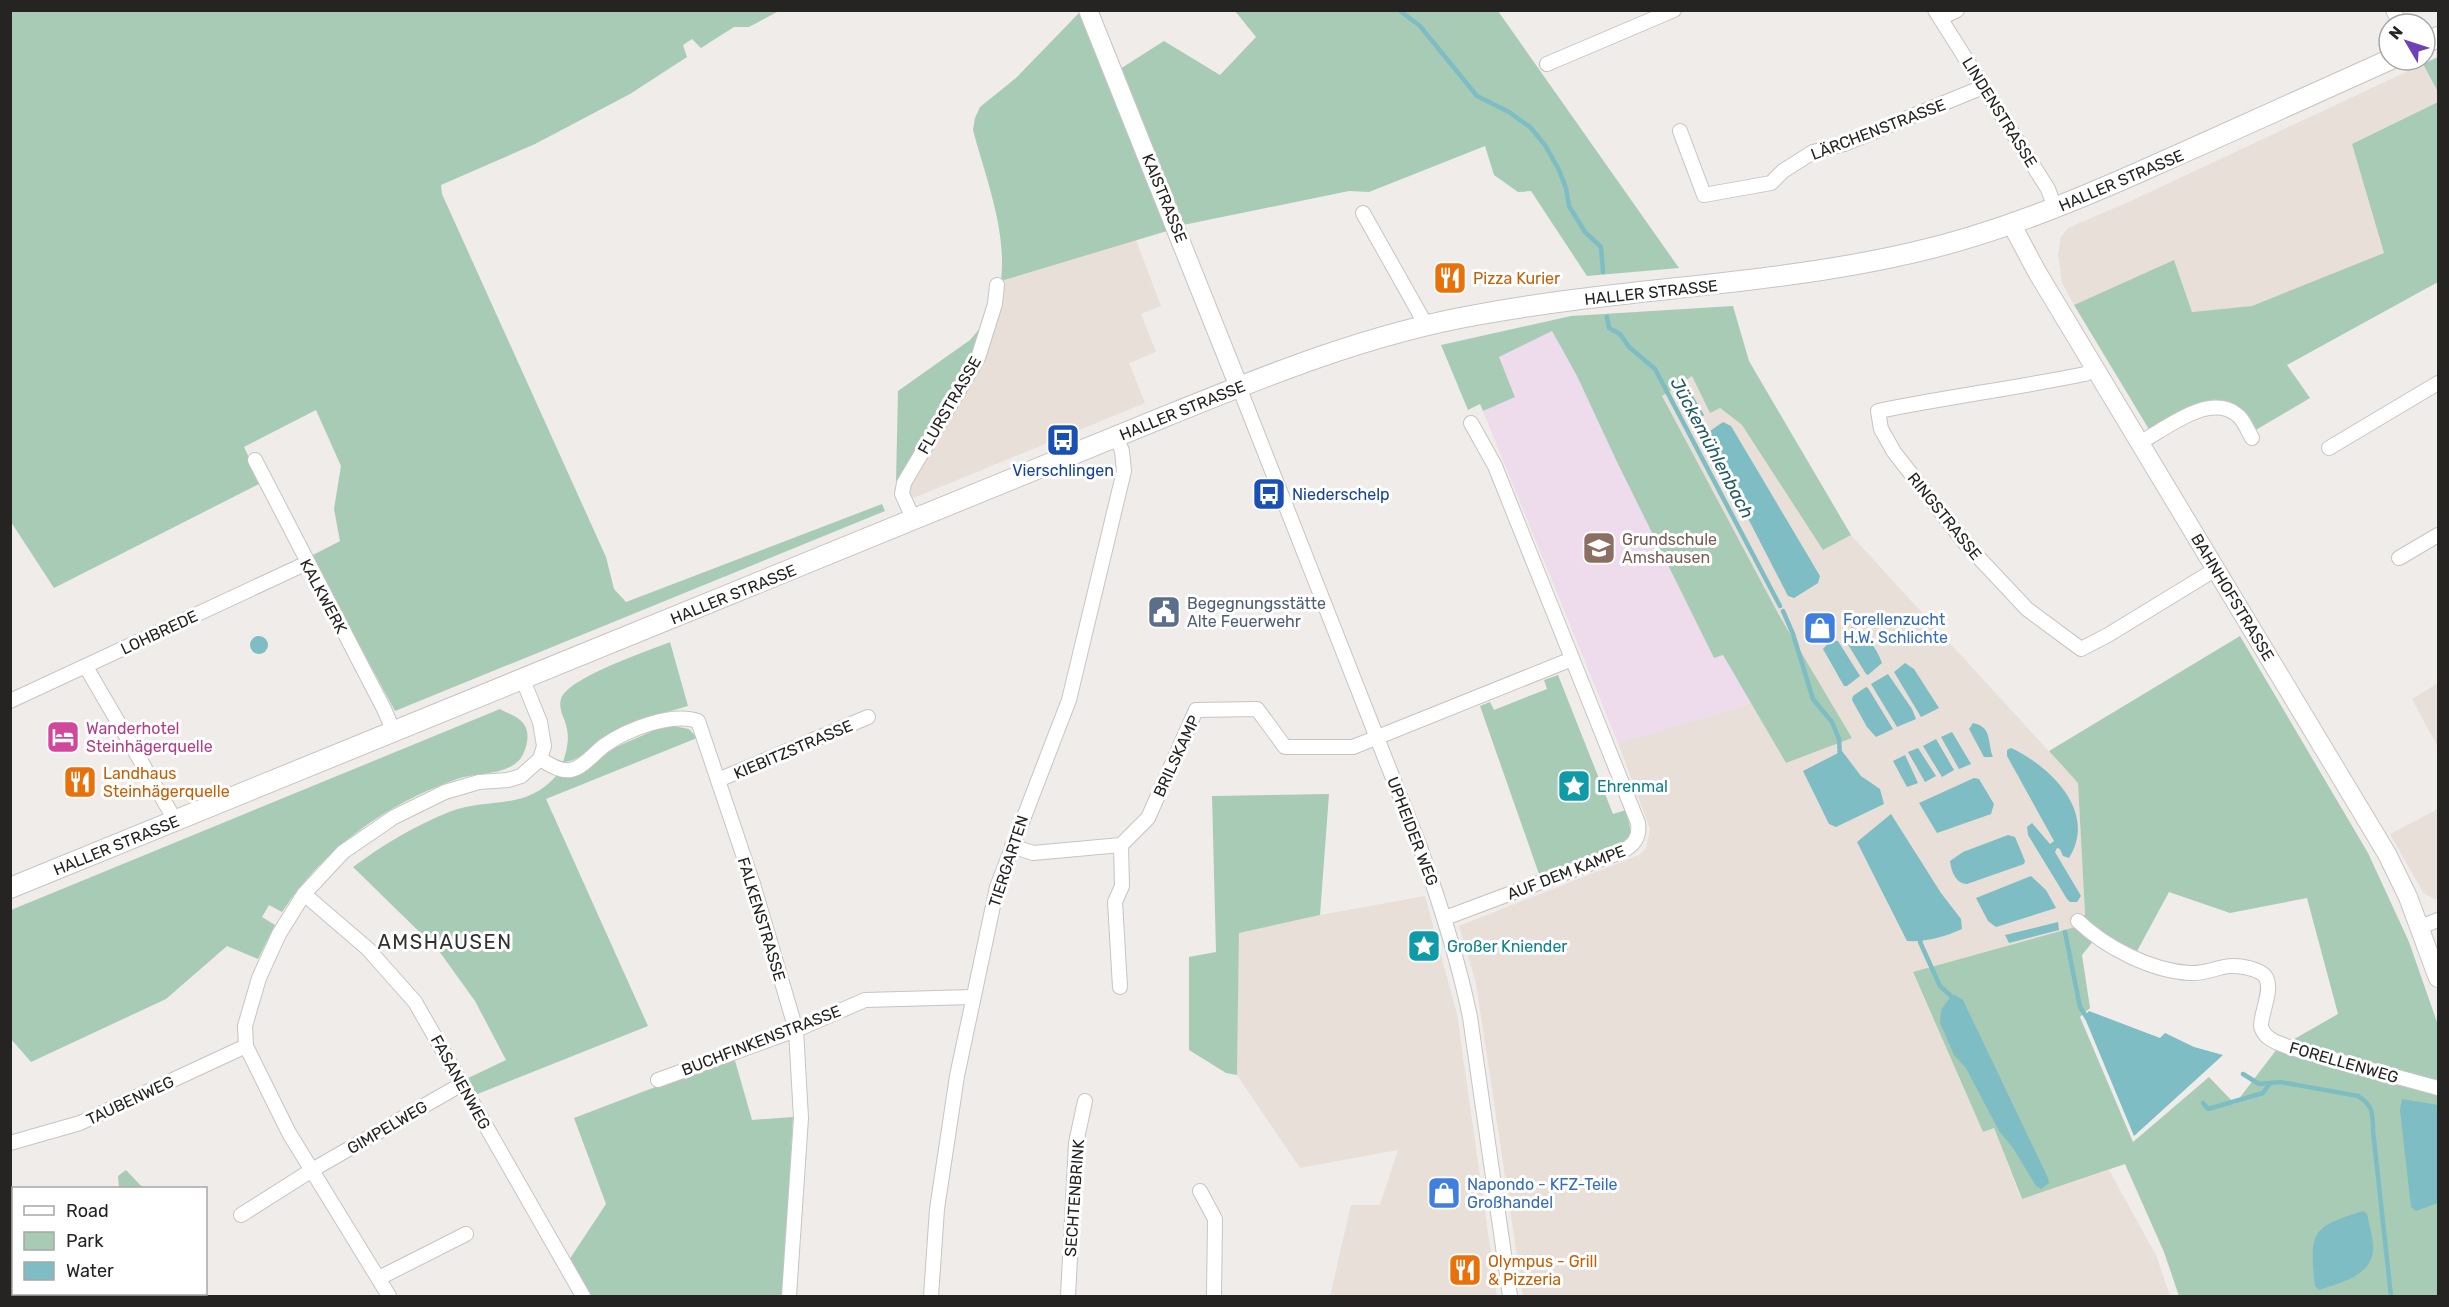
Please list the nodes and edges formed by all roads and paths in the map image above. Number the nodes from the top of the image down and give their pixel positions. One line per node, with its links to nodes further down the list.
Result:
1 (1088, 10): 16 (street, KAISTRASSE)
2 (1674, 10): 5 (street)
3 (1957, 10): 4 (street, LINDENSTRASSE)
4 (1938, 14): 7 (street, LINDENSTRASSE)
5 (1547, 64)
6 (2377, 65): 9 (main road, HALLER STRASSE)
7 (1983, 87): 8 (street, LÄRCHENSTRASSE); 9 (street, LINDENSTRASSE)
8 (1680, 131)
9 (2055, 208): 11 (main road, HALLER STRASSE)
10 (1363, 213): 13 (street)
11 (2012, 225): 13 (main road, HALLER STRASSE); 14 (street, BAHNHOFSTRASSE)
12 (997, 285): 23 (street, FLURSTRASSE)
13 (1426, 325): 16 (main road, HALLER STRASSE)
14 (2096, 368): 20 (street, BAHNHOFSTRASSE); 27 (street, RINGSTRASSE)
15 (2439, 383): 21 (street)
16 (1239, 387): 18 (main road, HALLER STRASSE); 34 (street, UPHEIDER WEG)
17 (1471, 423): 28 (street, AUF DEM KAMPE)
18 (1116, 436): 23 (main road, HALLER STRASSE); 39 (street, TIERGARTEN)
19 (2252, 438): 20 (street)
20 (2141, 442): 27 (street, BAHNHOFSTRASSE)
21 (2329, 448)
22 (255, 460): 26 (street, KALKWERK)
23 (914, 520): 30 (main road, HALLER STRASSE)
24 (2439, 535): 25 (street)
25 (2399, 558)
26 (307, 563): 29 (street, LOHBREDE); 33 (street, KALKWERK)
27 (2216, 569): 45 (street, BAHNHOFSTRASSE)
28 (1572, 659): 34 (street); 42 (street, AUF DEM KAMPE)
29 (86, 667): 31 (street, LOHBREDE); 37 (street)
30 (523, 680): 33 (main road, HALLER STRASSE); 35 (street)
31 (10, 701)
32 (868, 717): 36 (street, KIEBITZSTRASSE)
33 (394, 732): 37 (main road, HALLER STRASSE)
34 (1377, 737): 38 (street, BRILSKAMP); 42 (street, UPHEIDER WEG)
35 (540, 759): 36 (street, FALKENSTRASSE); 41 (street)
36 (718, 780): 49 (street, FALKENSTRASSE)
37 (176, 820): 40 (main road, HALLER STRASSE)
38 (1121, 845): 39 (street); 47 (street)
39 (1012, 846): 48 (street, TIERGARTEN)
40 (10, 888)
41 (304, 894): 50 (street); 52 (street, FASANENWEG)
42 (1445, 918): 67 (street, UPHEIDER WEG)
43 (2439, 920): 45 (street)
44 (2078, 921): 53 (street, FORELLENWEG)
45 (2421, 927): 46 (street, BAHNHOFSTRASSE)
46 (2439, 978)
47 (1120, 987)
48 (972, 997): 49 (street, BUCHFINKENSTRASSE); 64 (street, TIERGARTEN)
49 (796, 1030): 51 (street, BUCHFINKENSTRASSE); 63 (street, FALKENSTRASSE)
50 (246, 1046): 55 (street, TAUBENWEG); 56 (street)
51 (658, 1080)
52 (462, 1084): 56 (street, GIMPELWEG); 62 (street, FASANENWEG)
53 (2439, 1088)
54 (1085, 1101): 65 (street, SECHTENBRINK)
55 (10, 1143)
56 (312, 1170): 58 (street, GIMPELWEG); 60 (street)
57 (1200, 1191): 66 (street)
58 (241, 1215)
59 (466, 1234): 60 (street)
60 (379, 1278): 61 (street)
61 (388, 1296)
62 (583, 1296)
63 (789, 1296)
64 (931, 1296)
65 (1068, 1296)
66 (1214, 1296)
67 (1510, 1296)

